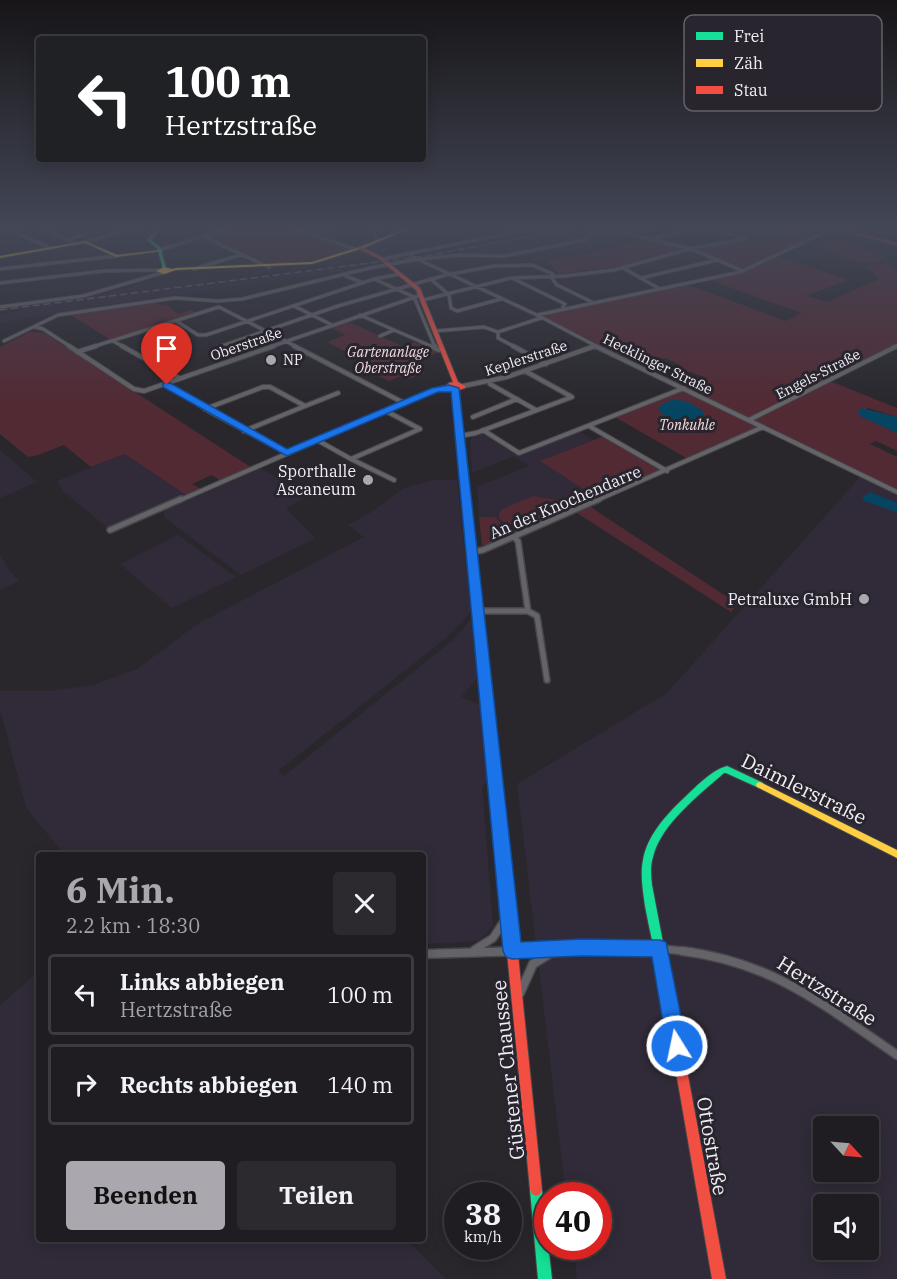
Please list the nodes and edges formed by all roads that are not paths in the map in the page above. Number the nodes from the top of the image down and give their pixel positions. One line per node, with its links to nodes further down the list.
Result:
1 (109, 288): 18 (street)
2 (292, 288): 28 (street)
3 (349, 288): 19 (street)
4 (395, 288): 14 (street); 23 (street)
5 (414, 288): 14 (main road, Güstener Chaussee)
6 (441, 288): 13 (street)
7 (475, 288): 13 (street, Oberstraße)
8 (478, 288): 15 (street, Hecklinger Straße)
9 (532, 288): 21 (street)
10 (562, 288): 17 (street)
11 (666, 288): 12 (street)
12 (660, 289): 17 (street)
13 (449, 295): 14 (street, Oberstraße); 15 (street)
14 (419, 297): 22 (street, Oberstraße); 30 (main road, Güstener Chaussee); 40 (street)
15 (501, 299): 24 (street, Hecklinger Straße)
16 (0, 302): 18 (street)
17 (593, 303): 21 (street)
18 (2, 306)
19 (294, 306): 23 (street); 26 (street)
20 (219, 307): 25 (street); 26 (street)
21 (564, 308): 24 (street)
22 (359, 315): 27 (street, Oberstraße); 29 (street)
23 (313, 316): 27 (street); 31 (street)
24 (539, 317): 32 (street); 37 (street, Hecklinger Straße)
25 (176, 321): 26 (street); 34 (street)
26 (246, 322): 31 (street)
27 (332, 325): 36 (street, Oberstraße)
28 (34, 327): 35 (street); 41 (street)
29 (394, 330): 33 (street); 40 (street)
30 (435, 330): 32 (street); 40 (main road, Güstener Chaussee)
31 (266, 331): 36 (street); 39 (street)
32 (498, 332): 42 (street)
33 (380, 336)
34 (112, 340): 41 (street); 44 (street)
35 (1, 341)
36 (285, 341): 44 (street, Oberstraße); 51 (street)
37 (595, 346): 42 (street, Keplerstraße); 48 (street, Hecklinger Straße)
38 (897, 346): 57 (street, Engels-Straße)
39 (219, 347)
40 (440, 350): 47 (main road, Güstener Chaussee)
41 (76, 352): 45 (street, Oberstraße)
42 (546, 364): 43 (street, Keplerstraße)
43 (525, 371): 47 (street, Keplerstraße); 54 (street)
44 (178, 378): 45 (street, Oberstraße)
45 (167, 384): 53 (street)
46 (490, 384): 50 (street)
47 (456, 387): 51 (street, Keplerstraße); 62 (main road, Güstener Chaussee)
48 (684, 388): 57 (street, Hecklinger Straße); 58 (street)
49 (338, 393): 52 (street)
50 (517, 399): 54 (street); 56 (street)
51 (404, 403): 55 (street, Keplerstraße)
52 (305, 406): 53 (street); 61 (street)
53 (205, 409): 61 (street)
54 (536, 410): 60 (street)
55 (386, 411): 63 (street, Keplerstraße); 65 (street)
56 (473, 417)
57 (749, 420): 59 (street, Hecklinger Straße)
58 (589, 426): 60 (street); 66 (street, An der Knochendarre)
59 (763, 427): 66 (street, An der Knochendarre); 68 (street, Hecklinger Straße)
60 (483, 430): 62 (street)
61 (244, 431): 64 (street)
62 (460, 435): 71 (main road, Güstener Chaussee)
63 (317, 440): 64 (street, Keplerstraße); 65 (street)
64 (287, 453): 69 (street, Keplerstraße)
65 (351, 459): 67 (street)
66 (667, 471): 70 (street, An der Knochendarre)
67 (394, 480)
68 (897, 492)
69 (110, 530)
70 (514, 537): 71 (street, An der Knochendarre); 72 (street)
71 (472, 552): 73 (main road, Güstener Chaussee)
72 (528, 611): 73 (street); 74 (street)
73 (479, 612): 76 (main road, Güstener Chaussee)
74 (547, 680)
75 (897, 854): 77 (main road, Daimlerstraße)
76 (508, 912): 79 (main road, Güstener Chaussee); 80 (street, Hertzstraße)
77 (660, 948): 78 (street, Hertzstraße); 83 (street, Hertzstraße); 85 (main road, Ottostraße)
78 (558, 949): 79 (street, Hertzstraße); 82 (street, Hertzstraße)
79 (512, 951): 80 (street, Hertzstraße); 82 (main road, Güstener Chaussee)
80 (466, 953): 81 (street, Hertzstraße)
81 (426, 954)
82 (517, 998): 84 (main road, Güstener Chaussee)
83 (897, 1055)
84 (545, 1279)
85 (719, 1279)

